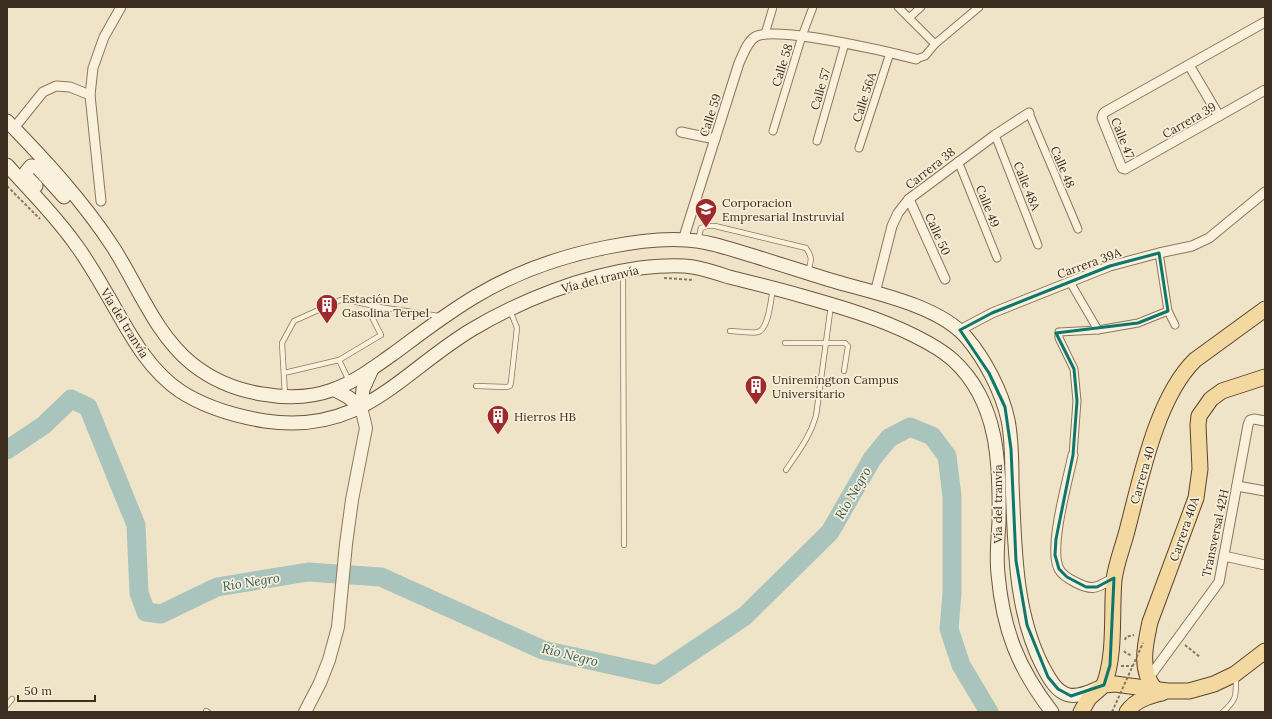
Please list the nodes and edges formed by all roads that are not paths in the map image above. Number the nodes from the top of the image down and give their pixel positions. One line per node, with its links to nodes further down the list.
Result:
1 (121, 7): 17 (street)
2 (773, 7): 9 (street)
3 (813, 7): 10 (street, Calle 58)
4 (898, 7): 7 (street)
5 (921, 7): 7 (street)
6 (979, 7): 12 (street)
7 (909, 18): 12 (street)
8 (1265, 22): 15 (street)
9 (765, 34): 10 (street); 24 (street, Calle 59)
10 (802, 36): 11 (street); 21 (street, Calle 58)
11 (845, 43): 13 (street); 25 (street, Calle 57)
12 (935, 44): 14 (street)
13 (890, 52): 14 (street); 26 (street, Calle 56A)
14 (916, 59)
15 (1189, 65): 19 (street); 29 (street, Calle 47)
16 (1265, 90): 19 (street, Carrera 39)
17 (90, 95): 20 (street); 32 (street)
18 (1029, 113): 23 (street, Carrera 38); 35 (street, Calle 48)
19 (1219, 116): 29 (street, Carrera 39)
20 (11, 125): 33 (main road, Vía del tranvía)
21 (773, 131)
22 (681, 132): 24 (street)
23 (995, 135): 27 (street, Carrera 38); 38 (street, Calle 48A)
24 (715, 140): 36 (street, Calle 59)
25 (817, 141)
26 (859, 148)
27 (958, 161): 31 (street, Carrera 38); 40 (street, Calle 49)
28 (7, 165): 34 (main road, Vía del tranvía)
29 (1125, 170)
30 (1265, 192): 39 (street, Carrera 39A)
31 (909, 199): 43 (street, Calle 50); 46 (street, Carrera 38)
32 (101, 200)
33 (84, 207): 34 (main road); 67 (main road, Vía del tranvía)
34 (60, 225): 68 (main road, Vía del tranvía)
35 (1078, 229)
36 (683, 240): 37 (main road, Vía del tranvía); 52 (main road, Vía del tranvía)
37 (698, 242): 42 (main road, Vía del tranvía); 42 (lane)
38 (1038, 245)
39 (1159, 253): 44 (street, Carrera 39A); 51 (street)
40 (997, 258)
41 (623, 271): 45 (main road, Vía del tranvía); 49 (main road, Vía del tranvía); 74 (lane)
42 (808, 273): 46 (main road, Vía del tranvía)
43 (945, 279)
44 (1070, 282): 54 (street, Carrera 39A); 55 (street)
45 (773, 288): 47 (main road, Vía del tranvía); 56 (lane)
46 (876, 293): 54 (main road, Vía del tranvía)
47 (831, 304): 58 (lane); 85 (main road, Vía del tranvía)
48 (379, 307): 52 (lane); 59 (lane); 62 (lane)
49 (510, 309): 65 (lane); 68 (main road, Vía del tranvía)
50 (1265, 309): 77 (main road, Carrera 40)
51 (1168, 311): 53 (street); 55 (street)
52 (443, 316): 60 (main road, Vía del tranvía)
53 (1175, 325)
54 (960, 330): 80 (main road, Vía del tranvía)
55 (1098, 330): 70 (street)
56 (730, 331)
57 (785, 343): 58 (lane)
58 (826, 343): 61 (lane); 71 (lane)
59 (339, 360): 62 (lane); 64 (lane)
60 (372, 369): 64 (main road, Vía del tranvía); 68 (main road)
61 (844, 371)
62 (284, 373): 67 (lane)
63 (1265, 377): 81 (main road, Carrera 40A)
64 (350, 382): 66 (main road, Vía del tranvía)
65 (476, 386)
66 (335, 390): 67 (main road, Vía del tranvía); 68 (main road)
67 (285, 397)
68 (361, 407): 84 (street)
69 (1265, 421): 72 (street, Transversal 42H)
70 (1073, 455): 77 (street)
71 (786, 470)
72 (1237, 486): 73 (street); 75 (street, Transversal 42H)
73 (1265, 491)
74 (624, 545)
75 (1224, 556): 76 (street); 81 (street, Transversal 42H)
76 (1265, 565)
77 (1114, 578): 80 (main road, Carrera 40)
78 (1264, 654): 79 (main road)
79 (1236, 674): 81 (main road); 88 (lane)
80 (1104, 685): 81 (main road); 86 (main road)
81 (1157, 686): 87 (main road)
82 (12, 699): 83 (lane)
83 (7, 706)
84 (305, 712)
85 (1052, 712)
86 (1081, 712)
87 (1127, 712)
88 (1223, 712)

